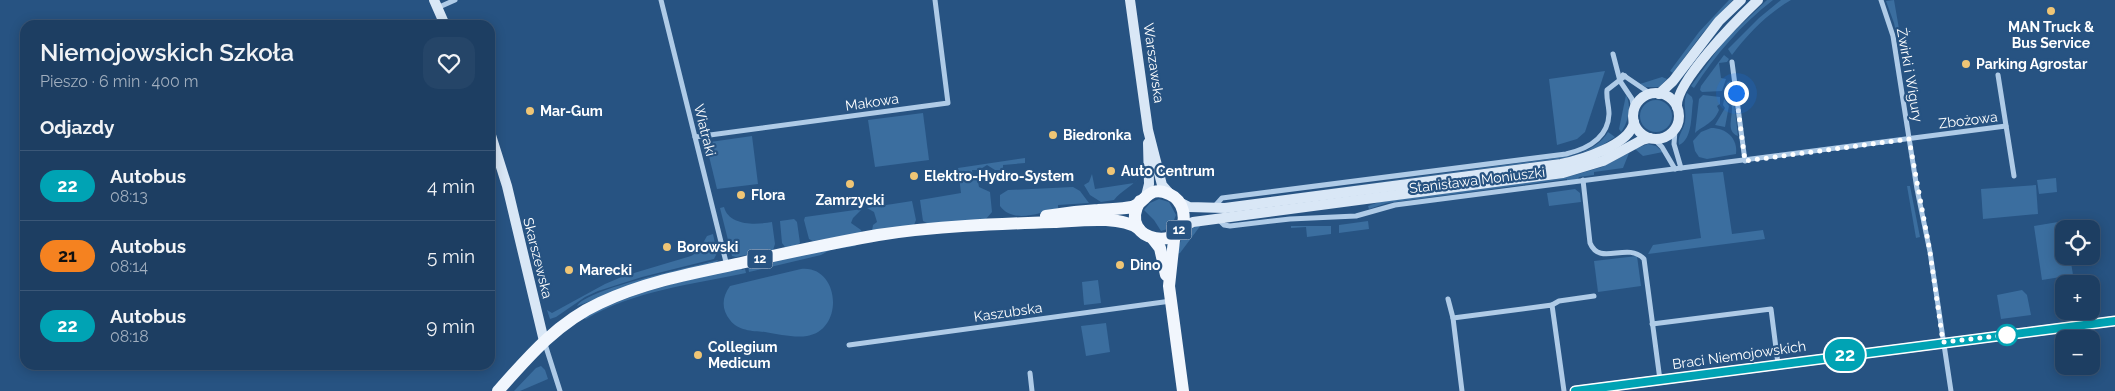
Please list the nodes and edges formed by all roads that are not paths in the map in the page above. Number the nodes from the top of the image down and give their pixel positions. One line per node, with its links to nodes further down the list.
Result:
1 (455, 0): 8 (street)
2 (661, 0): 23 (street, Wiatraki)
3 (935, 0): 23 (street, Makowa)
4 (1130, 0): 21 (main road, Warszawska)
5 (1741, 0): 16 (main road)
6 (1758, 0): 17 (main road)
7 (1881, 0): 25 (street, Żwirki i Wigury)
8 (436, 4): 9 (main road)
9 (443, 20)
10 (1613, 54): 12 (street)
11 (1732, 62): 28 (street)
12 (1618, 72): 14 (street); 15 (street)
13 (1998, 75): 20 (street)
14 (1625, 76): 15 (street, Stanisława Moniuszki); 16 (street)
15 (1620, 80): 18 (street); 34 (street, Stanisława Moniuszki)
16 (1655, 94): 17 (main road); 18 (main road)
17 (1677, 107): 22 (main road)
18 (1634, 110): 19 (main road)
19 (1634, 122): 24 (main road); 34 (main road, Stanisława Moniuszki)
20 (2006, 126): 25 (street, Zbożowa); 30 (street)
21 (1148, 130): 32 (main road, Warszawska); 33 (main road, Warszawska)
22 (1674, 130): 24 (main road); 29 (street)
23 (695, 137): 39 (street, Wiatraki)
24 (1652, 139): 29 (street); 34 (main road, Stanisława Moniuszki)
25 (1909, 139): 27 (street, Zbożowa); 49 (street, Żwirki i Wigury)
26 (495, 148): 48 (main road, Skarszewska)
27 (1753, 160): 28 (street, Stanisława Moniuszki)
28 (1745, 161): 29 (street, Stanisława Moniuszki)
29 (1678, 168): 31 (street, Stanisława Moniuszki)
30 (2014, 176)
31 (1583, 180): 34 (street, Stanisława Moniuszki); 47 (street)
32 (1175, 198): 33 (main road, 12); 34 (main road, Stanisława Moniuszki); 37 (main road, 12)
33 (1143, 199): 35 (main road, 12); 36 (main road)
34 (1215, 213): 37 (main road, Stanisława Moniuszki)
35 (1014, 223): 36 (main road, 12); 39 (main road, 12)
36 (1139, 229): 38 (main road, 12)
37 (1177, 231): 38 (main road, 12); 40 (main road)
38 (1153, 239): 40 (main road)
39 (727, 266): 48 (main road, 12)
40 (1169, 286): 43 (main road)
41 (1594, 296): 44 (street)
42 (1448, 299): 45 (street)
43 (1171, 301): 50 (street, Kaszubska); 57 (main road)
44 (1552, 305): 45 (street); 59 (street)
45 (1453, 318): 58 (street)
46 (2115, 321): 49 (main road, Braci Niemojowskich)
47 (1652, 324): 51 (street); 53 (street)
48 (544, 341): 54 (main road, 12); 55 (street, Skarszewska)
49 (1943, 342): 51 (main road, Braci Niemojowskich); 61 (street, Żwirki i Wigury)
50 (848, 345)
51 (1778, 364): 53 (main road, Braci Niemojowskich)
52 (1030, 373): 56 (street)
53 (1660, 380): 60 (main road, Braci Niemojowskich)
54 (498, 391)
55 (560, 391)
56 (1032, 391)
57 (1183, 391)
58 (1462, 391)
59 (1564, 391)
60 (1575, 391)
61 (1951, 391)

